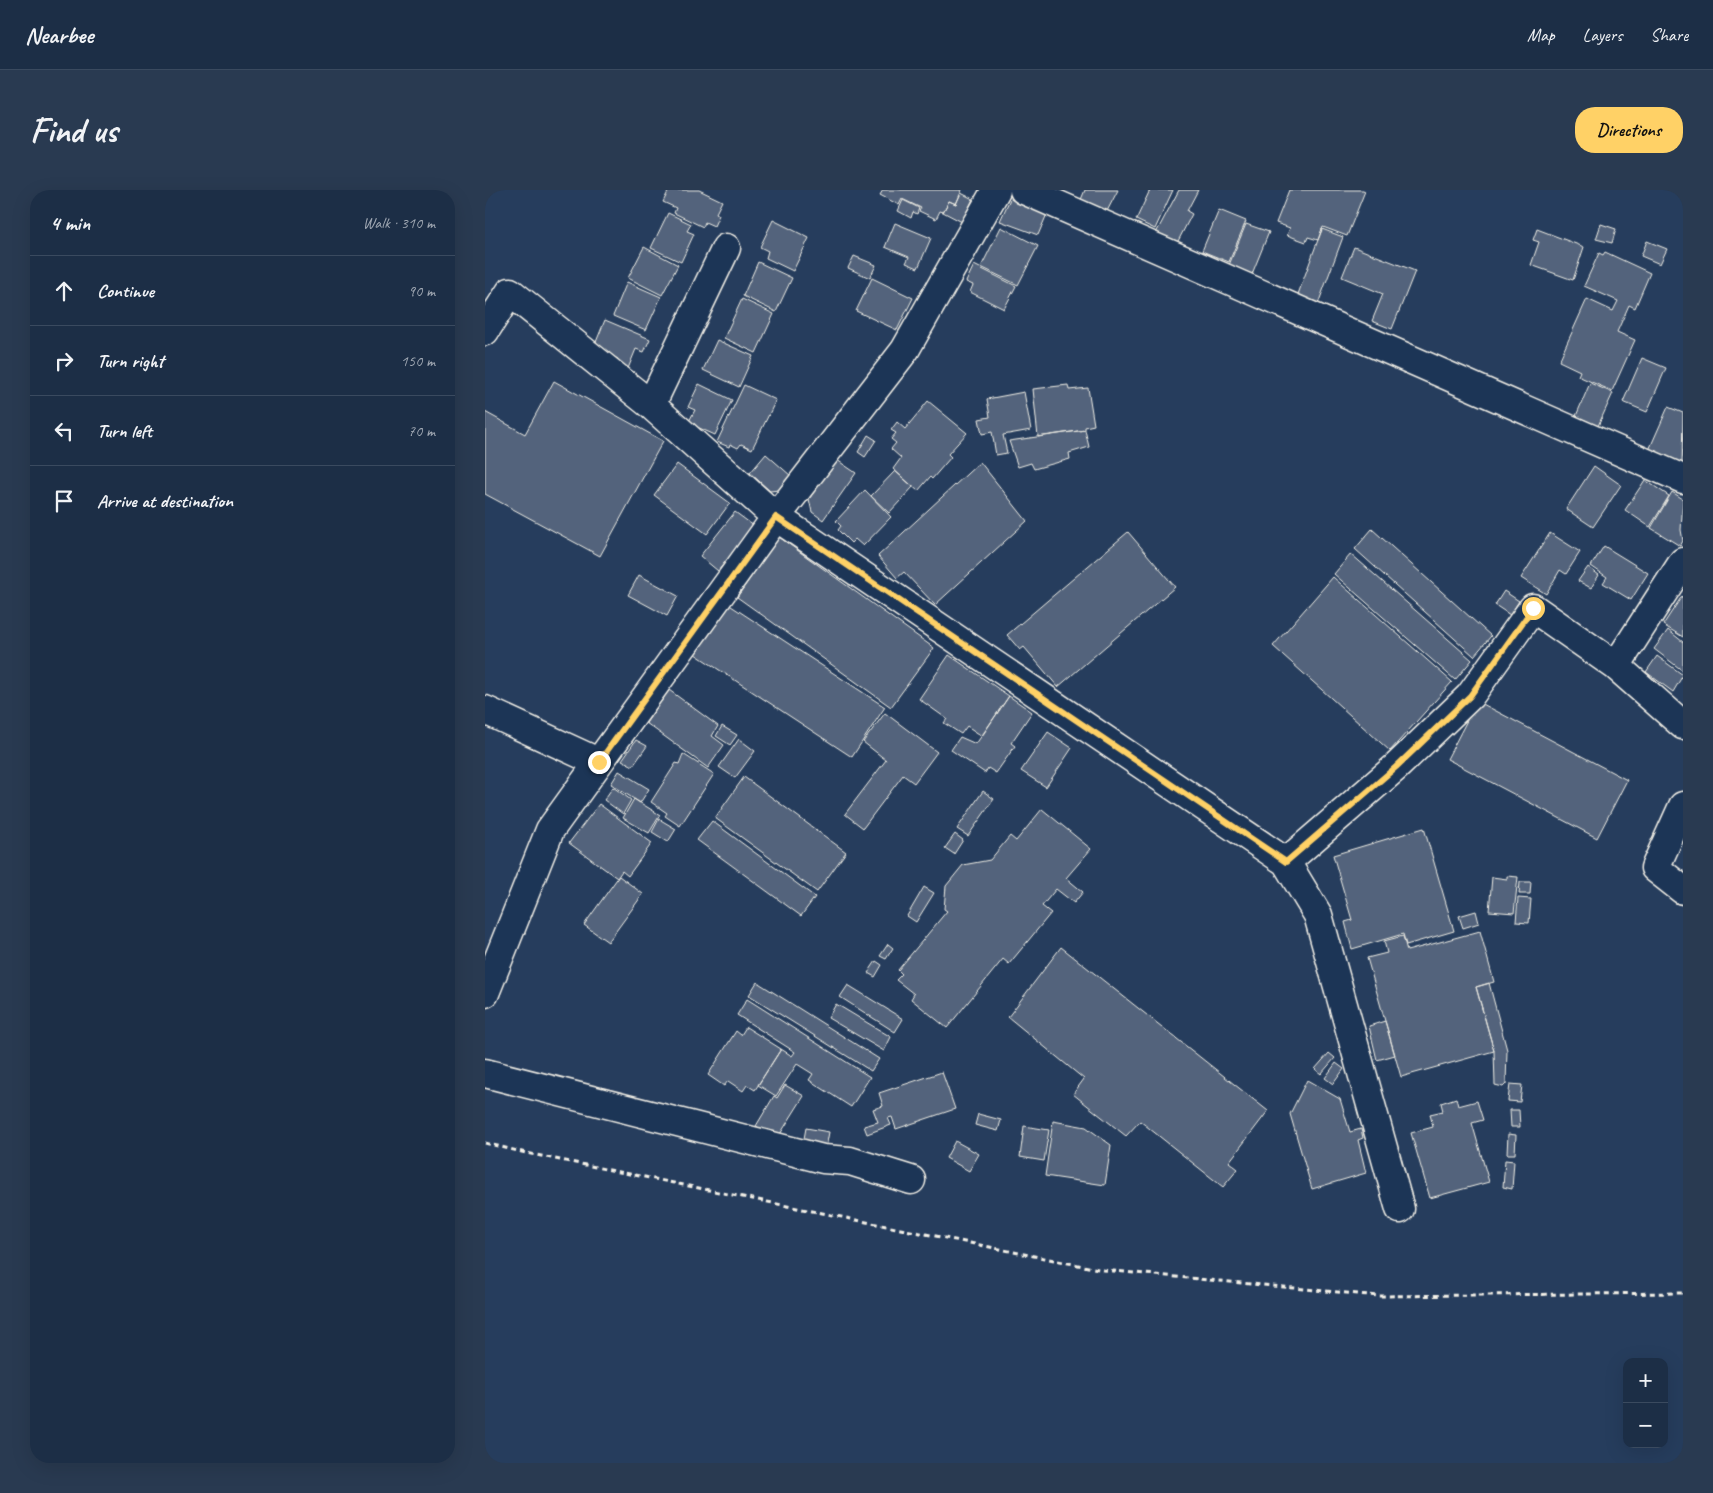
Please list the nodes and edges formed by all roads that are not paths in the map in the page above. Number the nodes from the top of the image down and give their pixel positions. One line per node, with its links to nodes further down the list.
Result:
1 (996, 190): 7 (street)
2 (1024, 190): 6 (street)
3 (726, 248): 5 (street)
4 (485, 331): 5 (street)
5 (651, 405): 7 (street)
6 (1683, 479)
7 (776, 517): 12 (street); 14 (street)
8 (1683, 562): 9 (street)
9 (1616, 666): 11 (street); 14 (street)
10 (485, 710): 12 (street)
11 (1683, 725)
12 (599, 762): 16 (street)
13 (1683, 806): 15 (street)
14 (1286, 862): 20 (street)
15 (1683, 890)
16 (491, 961): 17 (street)
17 (485, 993)
18 (485, 1073): 19 (street)
19 (911, 1180)
20 (1400, 1209)

